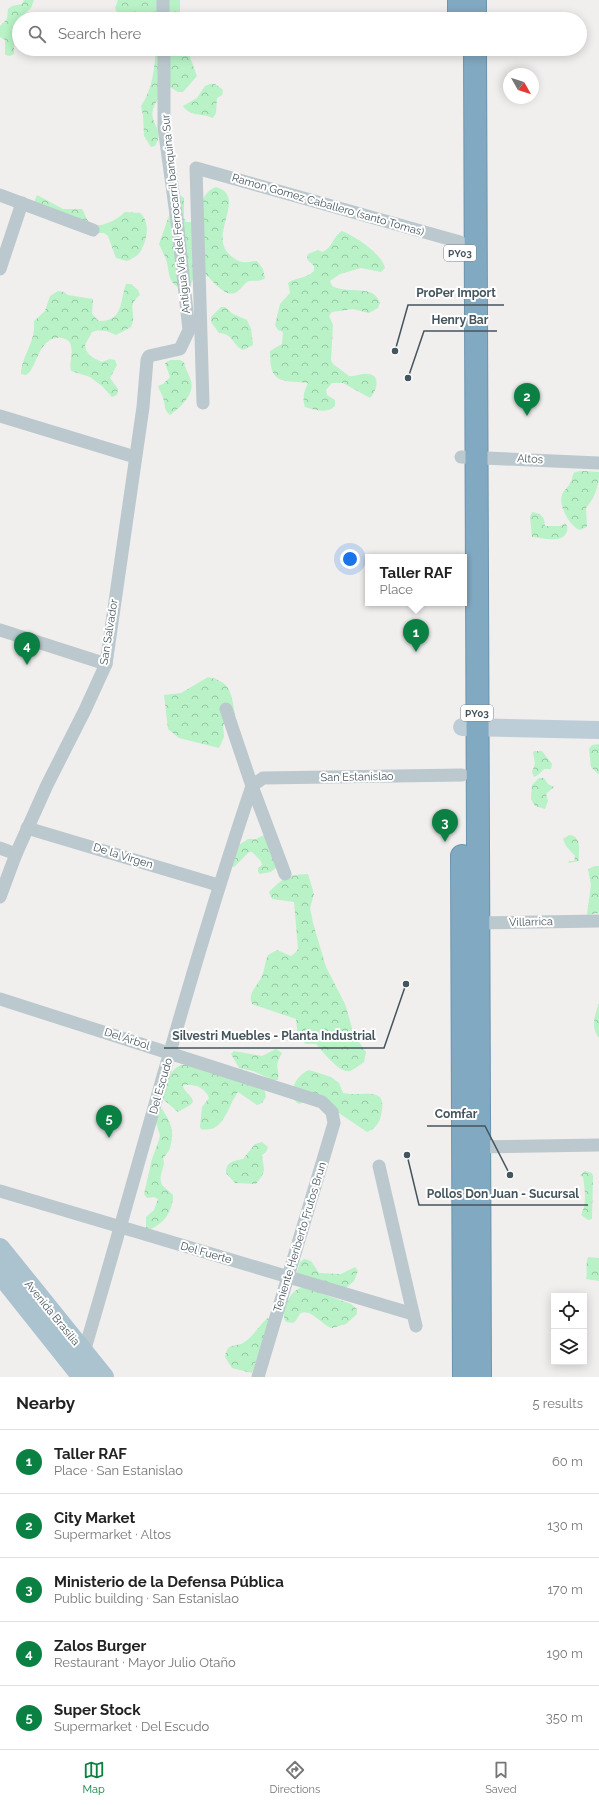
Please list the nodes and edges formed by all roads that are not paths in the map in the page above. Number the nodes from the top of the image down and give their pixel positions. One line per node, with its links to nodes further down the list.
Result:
1 (163, 0): 4 (street)
2 (459, 0): 5 (highway)
3 (475, 0): 6 (highway)
4 (163, 12)
5 (460, 12)
6 (475, 12)
7 (164, 56): 17 (street, Antigua Via del Ferrocarril banquina Sur)
8 (461, 56): 10 (highway, PY03)
9 (474, 56): 10 (highway, PY03)
10 (467, 128): 14 (highway, PY03); 16 (highway, PY03)
11 (0, 195): 12 (street)
12 (22, 202): 13 (street); 15 (street)
13 (93, 230)
14 (460, 242): 16 (highway, PY03); 18 (street, Ramon Gomez Caballero (santo Tomas))
15 (0, 268)
16 (468, 352): 21 (highway, PY03)
17 (158, 354): 20 (street, San Salvador)
18 (203, 403)
19 (0, 416): 20 (street)
20 (135, 457): 26 (street, San Salvador)
21 (468, 457): 22 (street, Altos); 23 (highway, PY03); 28 (highway, PY03)
22 (599, 463)
23 (462, 554)
24 (462, 606): 28 (highway, PY03)
25 (0, 630): 26 (street)
26 (106, 664): 32 (street, San Salvador)
27 (226, 709): 31 (street)
28 (470, 727): 29 (main road); 30 (highway, PY03); 39 (highway, PY03)
29 (599, 730)
30 (462, 775): 31 (street, San Estanislao); 39 (highway, PY03)
31 (252, 784): 35 (street); 36 (street, Del Escudo)
32 (28, 828): 34 (street, San Salvador); 36 (street, De la Virgen)
33 (0, 848): 34 (street)
34 (16, 854): 37 (street, San Salvador)
35 (285, 874)
36 (218, 885): 41 (street, Del Escudo)
37 (0, 897)
38 (599, 921): 39 (street, Villarrica)
39 (470, 923): 44 (highway, PY03)
40 (0, 999): 41 (street, Del Árbol)
41 (170, 1053): 42 (street, Del Árbol); 47 (street, Del Escudo)
42 (322, 1102): 50 (street, Teniente Heriberto Frutos Brun)
43 (599, 1145): 44 (street)
44 (471, 1147): 54 (highway, PY03); 55 (highway, PY03)
45 (379, 1166): 50 (street, Del Fuerte)
46 (0, 1191): 47 (street, Del Fuerte)
47 (120, 1228): 50 (street, Del Fuerte); 51 (street, Del Escudo)
48 (0, 1248): 51 (main road, Avenida Brasilia)
49 (0, 1274): 51 (main road, Avenida Brasilia)
50 (288, 1277): 53 (street, Teniente Heriberto Frutos Brun)
51 (80, 1364): 52 (main road, Avenida Brasilia)
52 (104, 1377)
53 (258, 1377)
54 (464, 1377)
55 (480, 1377)

